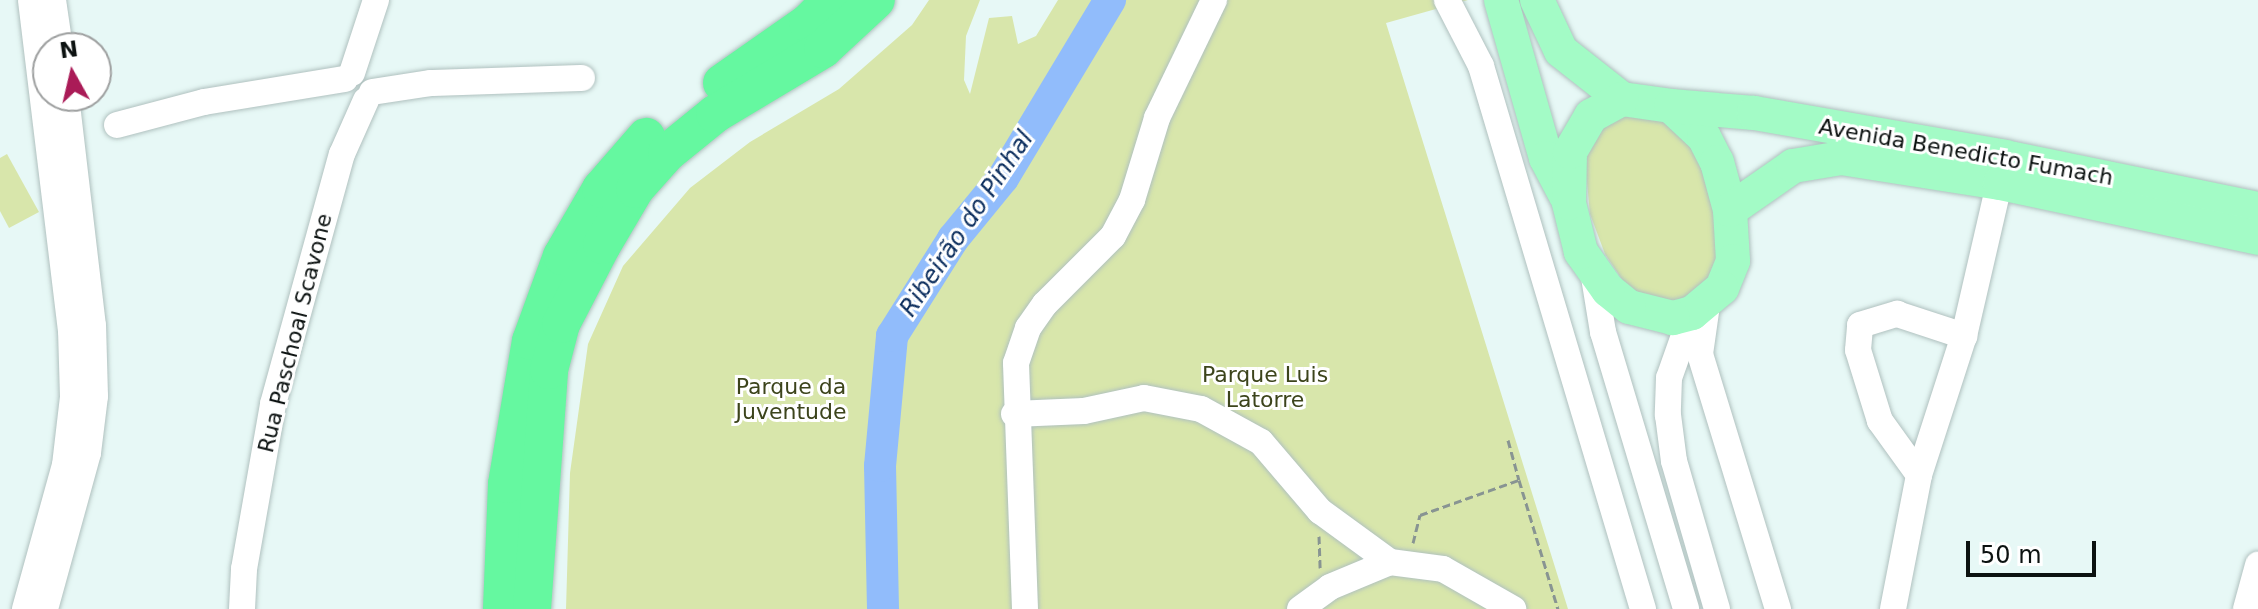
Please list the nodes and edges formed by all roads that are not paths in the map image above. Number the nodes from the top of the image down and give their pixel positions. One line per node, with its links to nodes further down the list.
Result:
1 (31, 0): 18 (street)
2 (53, 0): 10 (street)
3 (376, 0): 12 (street, Rua Paschoal Scavone)
4 (831, 0): 36 (highway)
5 (876, 0): 37 (highway)
6 (1214, 0): 28 (street)
7 (1447, 0): 40 (street)
8 (1501, 0): 21 (main road)
9 (1537, 0): 13 (main road)
10 (58, 32)
11 (582, 78): 12 (street)
12 (358, 86): 17 (street); 35 (street, Rua Paschoal Scavone)
13 (1622, 99): 14 (main road); 21 (main road)
14 (1671, 106): 16 (main road, Avenida Benedicto Fumach); 23 (main road)
15 (66, 112): 18 (street)
16 (1783, 119): 19 (main road); 20 (main road, Avenida Benedicto Fumach)
17 (117, 125)
18 (65, 166): 33 (street); 34 (street)
19 (1793, 166): 20 (main road, Avenida Benedicto Fumach); 23 (main road, Avenida Benedicto Fumach)
20 (2002, 170): 22 (main road, Avenida Benedicto Fumach); 24 (main road, Avenida Benedicto Fumach); 27 (street)
21 (1569, 203): 25 (main road)
22 (2258, 209)
23 (1730, 210): 26 (main road)
24 (2258, 238)
25 (1593, 271): 26 (main road); 41 (street)
26 (1699, 309): 42 (street); 43 (street)
27 (1964, 336): 29 (street); 29 (street)
28 (1014, 414): 30 (street); 38 (street)
29 (1919, 475): 44 (street)
30 (1401, 562): 32 (street); 39 (street)
31 (2258, 565): 45 (street)
32 (1304, 606)
33 (25, 609)
34 (45, 609)
35 (242, 609)
36 (502, 609)
37 (532, 609)
38 (1025, 609)
39 (1513, 609)
40 (1643, 609)
41 (1686, 609)
42 (1717, 609)
43 (1778, 609)
44 (1893, 609)
45 (2246, 609)

